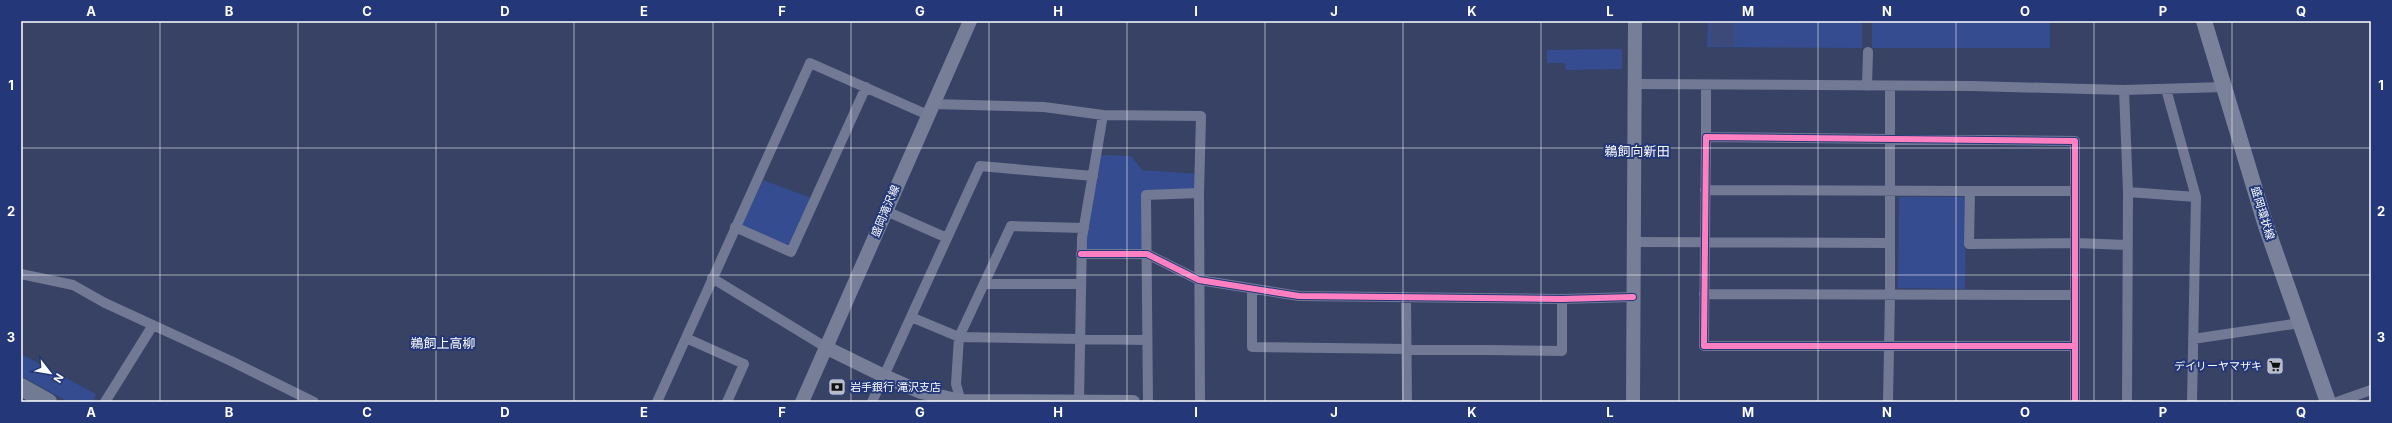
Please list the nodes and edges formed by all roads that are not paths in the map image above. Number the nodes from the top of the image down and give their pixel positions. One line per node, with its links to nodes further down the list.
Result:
1 (970, 21): 13 (street, 盛岡滝沢線)
2 (1635, 21): 5 (street)
3 (2204, 21): 10 (main road, 盛岡環状線)
4 (1868, 52): 7 (street)
5 (1635, 84): 6 (street); 29 (street)
6 (1706, 85): 7 (street); 15 (street)
7 (1867, 86): 8 (street)
8 (1890, 86): 12 (street); 16 (street)
9 (866, 87): 13 (street); 26 (street); 26 (street)
10 (2224, 87): 11 (street); 49 (main road, 盛岡環状線)
11 (2166, 89): 12 (street); 24 (street)
12 (2124, 90): 22 (street)
13 (930, 110): 14 (street); 25 (street, 盛岡滝沢線)
14 (1103, 115): 17 (street); 23 (street)
15 (1706, 137): 16 (street); 18 (street)
16 (1890, 141): 19 (street); 21 (street)
17 (1093, 176): 27 (street); 28 (street)
18 (1705, 190): 19 (street); 30 (street)
19 (1889, 191): 20 (street); 31 (street)
20 (1970, 191): 21 (street); 32 (street)
21 (2074, 191): 32 (street)
22 (2128, 192): 24 (street); 33 (street)
23 (1199, 194): 35 (street); 38 (street)
24 (2196, 197): 54 (street)
25 (886, 211): 28 (street); 58 (street, 盛岡滝沢線)
26 (735, 227): 37 (street)
27 (1084, 228): 34 (street); 39 (street)
28 (947, 238): 48 (street)
29 (1633, 242): 30 (street); 46 (street)
30 (1705, 242): 31 (street); 42 (street)
31 (1890, 243): 43 (street)
32 (2075, 243): 33 (street); 44 (street)
33 (2127, 245): 79 (street)
34 (1081, 254): 35 (street); 40 (street)
35 (1147, 254): 38 (street); 55 (street)
36 (21, 274): 50 (street)
37 (712, 278): 52 (street); 58 (street)
38 (1199, 280): 41 (street); 74 (street)
39 (984, 284): 40 (street); 51 (street)
40 (1081, 284): 53 (street)
41 (1252, 289): 45 (street); 59 (street)
42 (1704, 294): 43 (street); 56 (street)
43 (1890, 295): 44 (street); 56 (street)
44 (2074, 295): 57 (street)
45 (1406, 297): 47 (street); 59 (street)
46 (1633, 297): 47 (street); 76 (street)
47 (1562, 299): 59 (street)
48 (911, 316): 51 (street); 60 (street)
49 (2300, 323): 54 (street); 81 (main road, 盛岡環状線)
50 (153, 325): 65 (street); 66 (street)
51 (959, 337): 53 (street); 71 (street)
52 (686, 338): 67 (street); 68 (street)
53 (1079, 338): 55 (street); 63 (street)
54 (2193, 339): 80 (street)
55 (1147, 340): 73 (street)
56 (1890, 346): 57 (street); 77 (street)
57 (2074, 346): 78 (street)
58 (827, 348): 60 (street); 69 (street, 盛岡滝沢線)
59 (1406, 348): 75 (street)
60 (884, 376): 70 (street); 71 (street)
61 (21, 387): 64 (highway)
62 (2371, 390): 82 (street)
63 (1079, 401): 71 (street); 72 (street)
64 (48, 402)
65 (105, 402)
66 (314, 402)
67 (658, 402)
68 (727, 402)
69 (802, 402)
70 (872, 402)
71 (961, 402)
72 (1133, 402)
73 (1148, 402)
74 (1200, 402)
75 (1407, 402)
76 (1633, 402)
77 (1888, 402)
78 (2075, 402)
79 (2127, 402)
80 (2192, 402)
81 (2328, 402)
82 (2337, 402)

